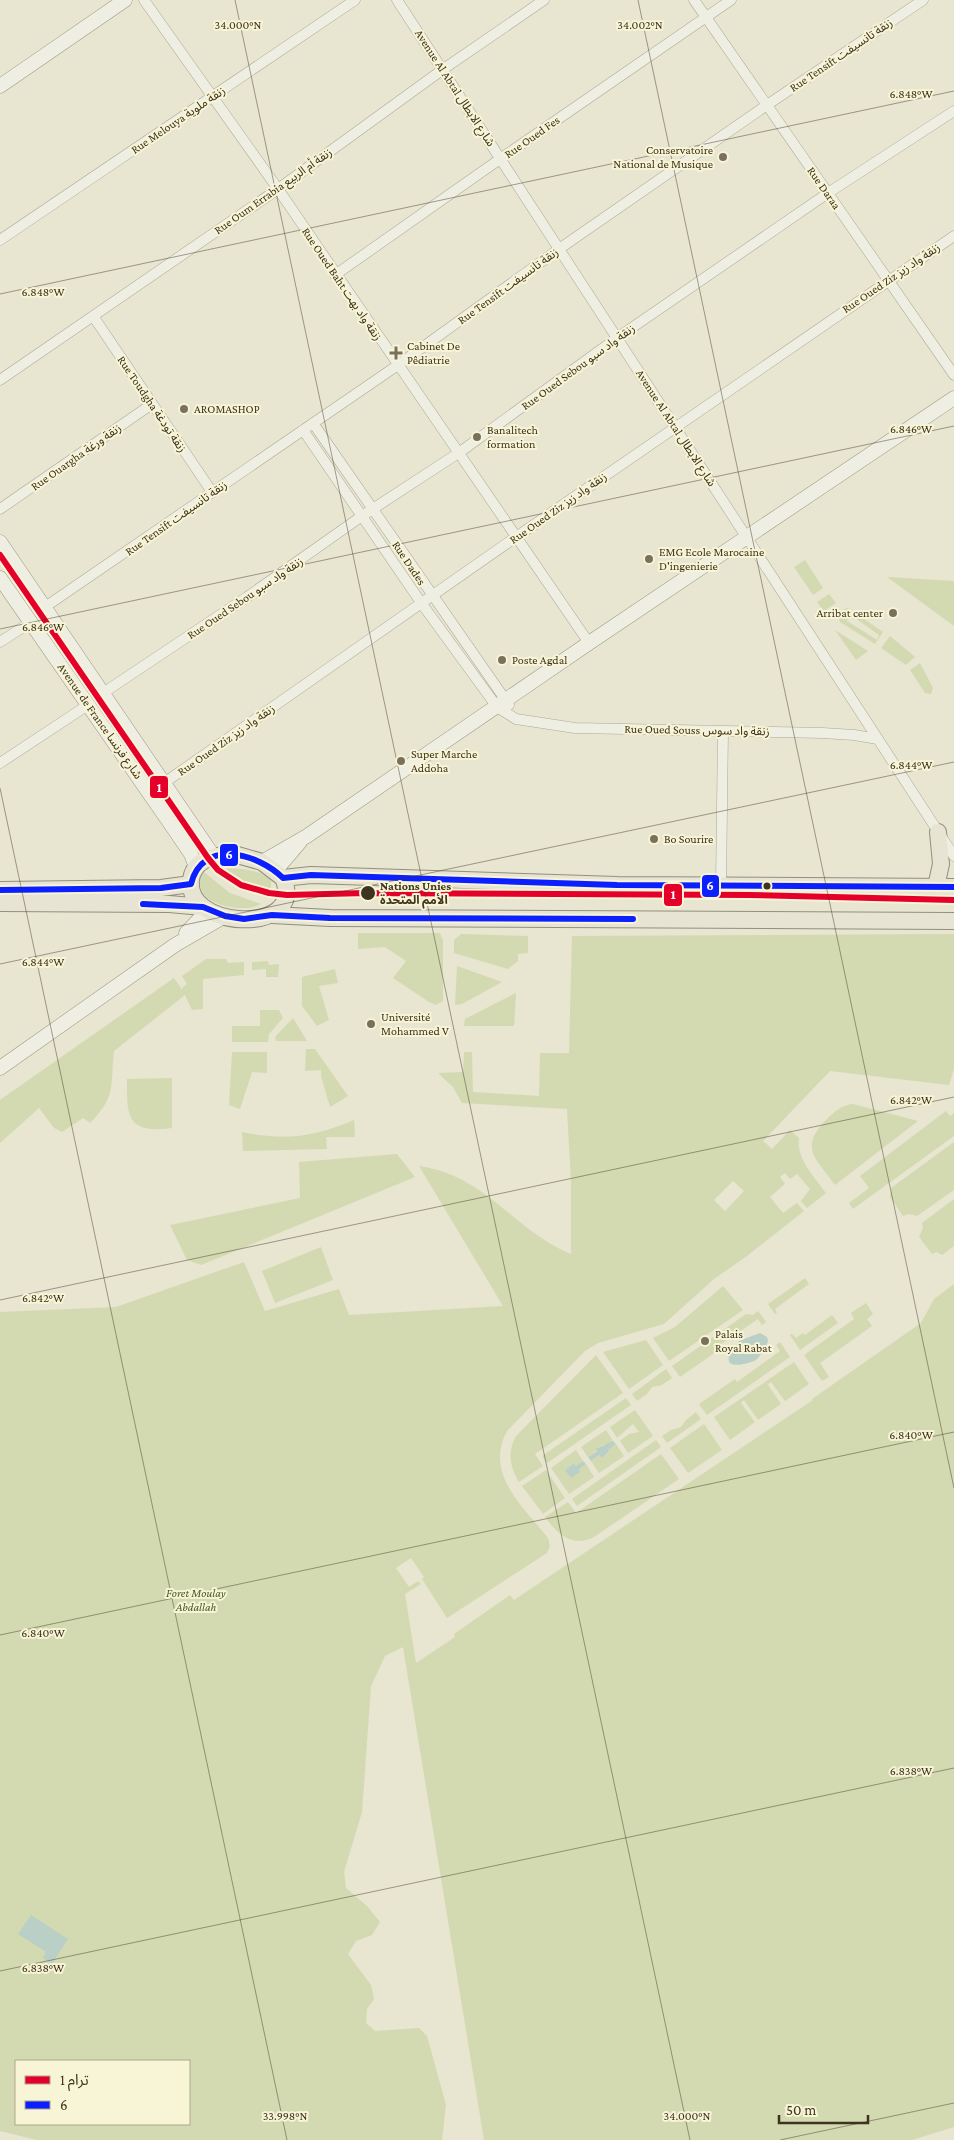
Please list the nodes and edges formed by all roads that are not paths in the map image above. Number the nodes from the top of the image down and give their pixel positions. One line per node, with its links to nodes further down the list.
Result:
1 (125, 0): 11 (street)
2 (144, 0): 12 (street, Rue Oued Baht زنقة واد بهت)
3 (355, 0): 12 (street, Rue Melouya زنقة ملوية)
4 (397, 0): 10 (street, Avenue Al Abtal شارع الابطال)
5 (544, 0): 10 (street, Rue Oum Errabia زنقة أم الربيع)
6 (694, 0): 9 (street, Rue Daraa)
7 (731, 0): 9 (street, Rue Oued Fes)
8 (923, 0): 13 (street, Rue Tensift زنقة تانسيفت)
9 (706, 17): 13 (street, Rue Daraa); 15 (street, Rue Oued Fes)
10 (442, 70): 15 (street, Avenue Al Abtal شارع الابطال); 16 (street, Rue Oum Errabia زنقة أم الربيع)
11 (0, 86)
12 (211, 98): 16 (street, Rue Oued Baht زنقة واد بهت); 19 (street, Rue Melouya زنقة ملوية)
13 (767, 105): 17 (street, Rue Daraa); 20 (street, Rue Tensift زنقة تانسيفت)
14 (954, 111): 17 (street, Rue Oued Sebou زنقة واد سبو)
15 (500, 158): 20 (street, Avenue Al Abtal شارع الابطال); 21 (street, Rue Oued Fes)
16 (278, 189): 21 (street, Rue Oued Baht زنقة واد بهت); 23 (street, Rue Oum Errabia زنقة أم الربيع)
17 (828, 193): 22 (street, Rue Daraa); 24 (street, Rue Oued Sebou زنقة واد سبو)
18 (954, 236): 22 (street, Rue Oued Ziz زنقة واد زيز)
19 (0, 240)
20 (559, 249): 24 (street, Avenue Al Abtal شارع الابطال); 25 (street, Rue Tensift زنقة تانسيفت)
21 (335, 276): 25 (street, Rue Oued Baht زنقة واد بهت)
22 (888, 280): 26 (street, Rue Daraa); 31 (street, Rue Oued Ziz زنقة واد زيز)
23 (93, 316): 27 (street, Rue Oum Errabia زنقة أم الربيع); 29 (street, Rue Toudgha زنقة تودغة)
24 (617, 338): 31 (street, Avenue Al Abtal شارع الابطال); 33 (street, Rue Oued Sebou زنقة واد سبو)
25 (398, 365): 30 (street, Rue Tensift زنقة تانسيفت); 33 (street, Rue Oued Baht زنقة واد بهت)
26 (954, 375)
27 (0, 380)
28 (954, 398): 39 (street)
29 (152, 404): 34 (street, Rue Toudgha زنقة تودغة); 35 (street, Rue Ouargha زنقة ورغة)
30 (313, 423): 32 (street, Rue Tensift زنقة تانسيفت); 36 (street, Rue Dades)
31 (675, 427): 38 (street, Rue Oued Ziz زنقة واد زيز); 39 (street, Avenue Al Abtal شارع الابطال)
32 (303, 430): 34 (street, Rue Tensift زنقة تانسيفت); 37 (street, Rue Dades)
33 (460, 452): 36 (street, Rue Oued Sebou زنقة واد سبو); 38 (street, Rue Oued Baht زنقة واد بهت)
34 (212, 492): 44 (street, Rue Tensift زنقة تانسيفت)
35 (0, 509)
36 (373, 510): 37 (street, Rue Oued Sebou زنقة واد سبو); 42 (street, Rue Dades)
37 (362, 516): 43 (street, Rue Dades); 48 (street, Rue Oued Sebou زنقة واد سبو)
38 (516, 537): 42 (street, Rue Oued Ziz زنقة واد زيز); 47 (street, Rue Oued Baht زنقة واد بهت)
39 (747, 538): 47 (street); 52 (street, Avenue Al Abtal شارع الابطال)
40 (0, 542): 44 (street, Avenue de France شارع فرنسا)
41 (0, 578): 45 (street, Avenue de France شارع فرنسا)
42 (432, 596): 43 (street, Rue Oued Ziz زنقة واد زيز); 50 (street, Rue Dades)
43 (422, 604): 50 (street, Rue Dades); 54 (street, Rue Oued Ziz زنقة واد زيز)
44 (45, 608): 48 (street, Avenue de France شارع فرنسا)
45 (31, 622): 46 (street); 49 (street, Avenue de France شارع فرنسا)
46 (0, 642)
47 (589, 643): 50 (street)
48 (103, 693): 54 (street, Avenue de France شارع فرنسا)
49 (88, 704): 53 (street); 58 (street, Avenue de France شارع فرنسا)
50 (502, 704): 51 (street, Rue Oued Souss زنقة واد سوس); 59 (street)
51 (723, 731): 52 (street, Rue Oued Souss زنقة واد سوس); 61 (street)
52 (878, 739): 55 (street, Avenue Al Abtal شارع الابطال)
53 (0, 763)
54 (164, 783): 57 (street, Avenue de France شارع فرنسا)
55 (938, 832): 56 (street, Avenue Al Abtal شارع الابطال); 62 (main road)
56 (954, 856)
57 (214, 857): 58 (main road); 59 (main road)
58 (196, 866): 60 (main road)
59 (274, 870): 61 (main road); 67 (main road)
60 (191, 884): 64 (main road); 66 (main road)
61 (721, 885): 62 (main road)
62 (936, 887): 63 (main road)
63 (954, 887)
64 (0, 890)
65 (0, 903): 66 (main road)
66 (205, 909): 68 (main road); 70 (street)
67 (272, 915): 68 (main road); 69 (main road)
68 (225, 916): 70 (street)
69 (954, 922)
70 (174, 945): 71 (street)
71 (1, 1064)

